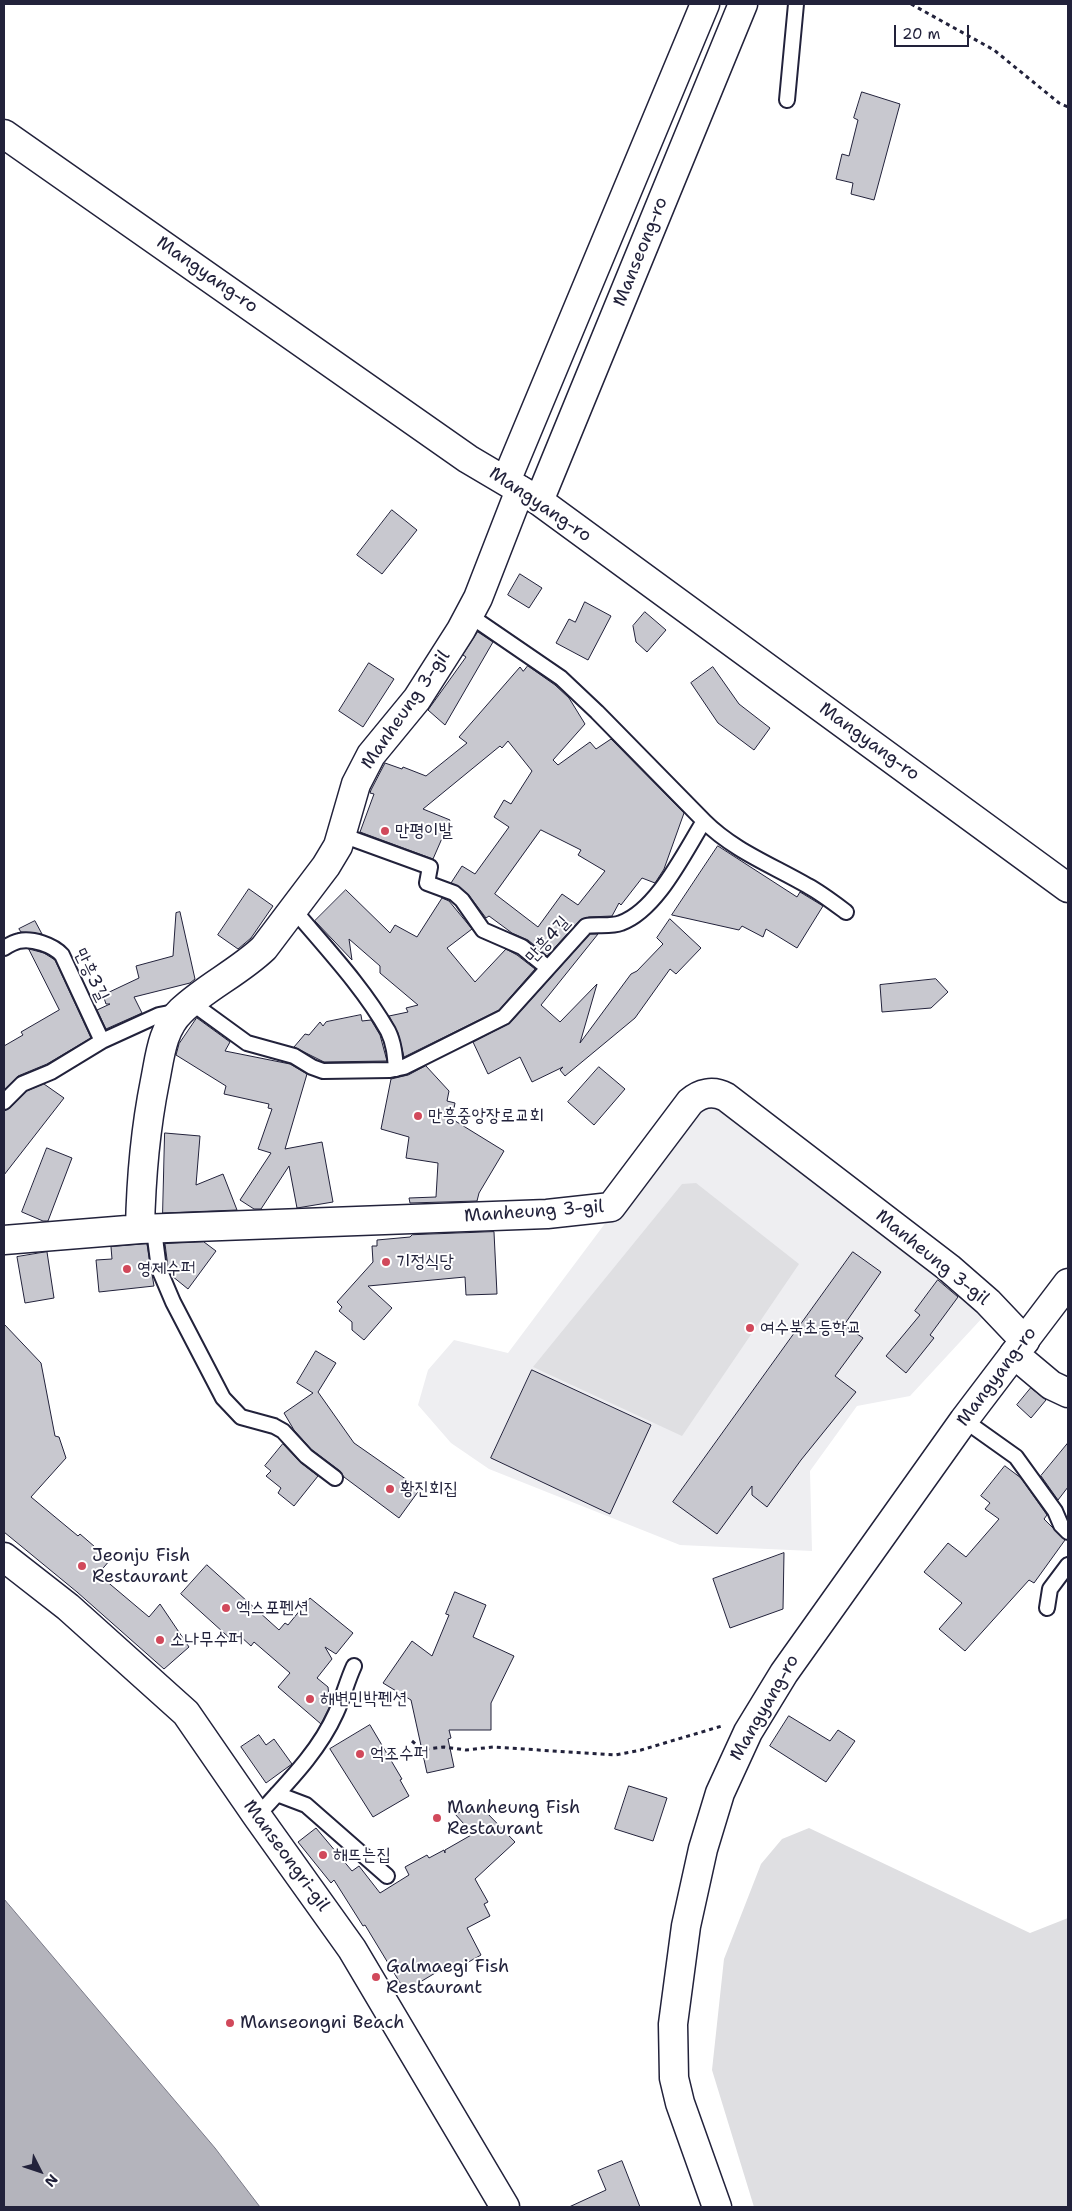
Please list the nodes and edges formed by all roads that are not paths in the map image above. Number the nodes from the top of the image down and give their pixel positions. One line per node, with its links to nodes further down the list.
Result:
1 (705, 4): 6 (street, Manseong-ro)
2 (743, 4): 6 (street, Manseong-ro)
3 (796, 4): 4 (lane)
4 (787, 100)
5 (4, 134): 6 (street, Mangyang-ro)
6 (522, 490): 7 (street, Manheung 3-gil); 10 (street, Mangyang-ro)
7 (469, 614): 8 (lane); 9 (street, Manheung 3-gil)
8 (704, 822): 12 (lane); 14 (lane, 만흥4길)
9 (342, 835): 11 (street, Manheung 3-gil); 14 (lane)
10 (1068, 888)
11 (294, 910): 15 (street, Manheung 3-gil); 17 (lane)
12 (846, 912)
13 (4, 948): 16 (lane, 만흥3길)
14 (548, 968): 17 (lane, 만흥4길)
15 (187, 1007): 16 (lane); 17 (lane, 만흥4길); 19 (street, Manheung 3-gil)
16 (102, 1041): 18 (lane)
17 (396, 1069)
18 (4, 1102)
19 (147, 1230): 20 (street, Manheung 3-gil); 22 (street, Manheung 3-gil); 25 (lane)
20 (4, 1240)
21 (1068, 1282): 22 (street, Mangyang-ro)
22 (1020, 1347): 23 (street); 24 (street, Mangyang-ro)
23 (1068, 1393)
24 (964, 1420): 26 (lane); 35 (street, Mangyang-ro)
25 (335, 1478)
26 (1068, 1532)
27 (4, 1557): 32 (street, Manseongri-gil)
28 (1068, 1565): 29 (lane)
29 (1047, 1608)
30 (354, 1666): 31 (lane)
31 (276, 1794): 32 (lane); 33 (lane)
32 (257, 1816): 34 (street, Manseongri-gil)
33 (387, 1876)
34 (505, 2207)
35 (717, 2207)

